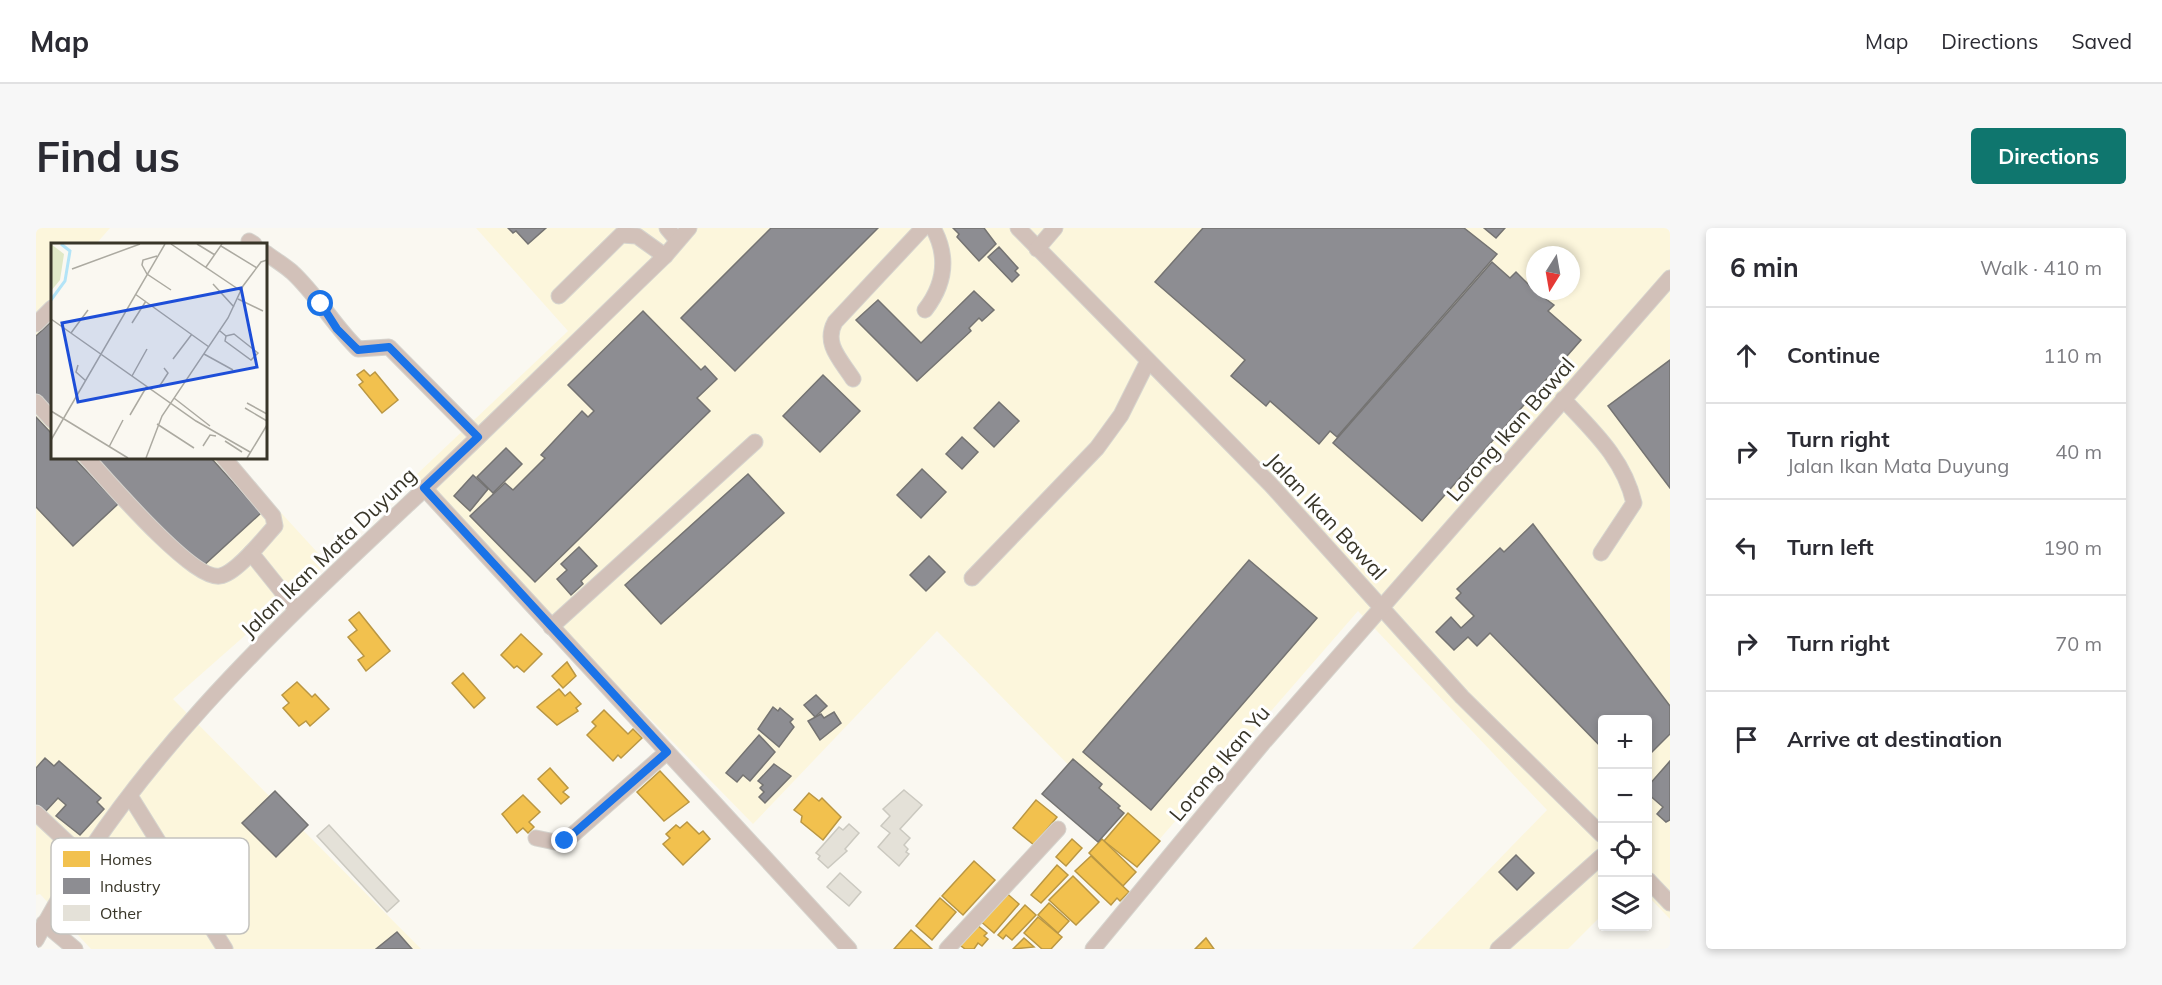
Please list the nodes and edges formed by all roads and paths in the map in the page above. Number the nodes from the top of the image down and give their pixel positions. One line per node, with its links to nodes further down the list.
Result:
1 (689, 228): 6 (street, Jalan Ikan Mata Duyung)
2 (922, 228): 16 (street)
3 (933, 228): 13 (street)
4 (1017, 228): 7 (street, Jalan Ikan Bawal)
5 (1055, 228): 7 (street)
6 (672, 234): 9 (street, Jalan Ikan Mata Duyung)
7 (1038, 249): 15 (street, Jalan Ikan Bawal)
8 (267, 254): 20 (street)
9 (665, 256): 11 (street); 20 (street, Jalan Ikan Mata Duyung)
10 (1670, 278): 17 (street, Lorong Ikan Bawal)
11 (559, 296)
12 (51, 310): 14 (street)
13 (925, 310)
14 (36, 324)
15 (1148, 361): 27 (street); 28 (street, Jalan Ikan Bawal)
16 (853, 379)
17 (1563, 399): 26 (street); 28 (street, Lorong Ikan Bawal)
18 (36, 402): 19 (street)
19 (51, 419)
20 (478, 437): 24 (street, Jalan Ikan Mata Duyung)
21 (755, 442): 30 (street)
22 (88, 459): 25 (street)
23 (225, 459): 25 (street)
24 (424, 488): 29 (street, Jalan Ikan Mata Duyung); 30 (street)
25 (251, 553): 29 (street)
26 (1601, 553)
27 (972, 578)
28 (1382, 607): 35 (street, Jalan Ikan Bawal); 53 (street, Lorong Ikan Yu)
29 (296, 609): 32 (street, Jalan Ikan Mata Duyung)
30 (551, 627): 31 (street)
31 (667, 752): 39 (street); 51 (street)
32 (130, 796): 37 (street, Jalan Ikan Mata Duyung); 38 (street)
33 (36, 813): 36 (street)
34 (1058, 829): 52 (street)
35 (1598, 831)
36 (63, 838)
37 (99, 838)
38 (156, 838)
39 (536, 838)
40 (1598, 859): 54 (street)
41 (1652, 885): 42 (street)
42 (1670, 903)
43 (51, 910): 44 (street, Jalan Ikan Mata Duyung)
44 (45, 923): 45 (street); 48 (street, Jalan Ikan Mata Duyung)
45 (51, 928)
46 (58, 934): 49 (street)
47 (216, 934): 50 (street)
48 (36, 940)
49 (75, 949)
50 (225, 949)
51 (849, 949)
52 (947, 949)
53 (1093, 949)
54 (1498, 949)

